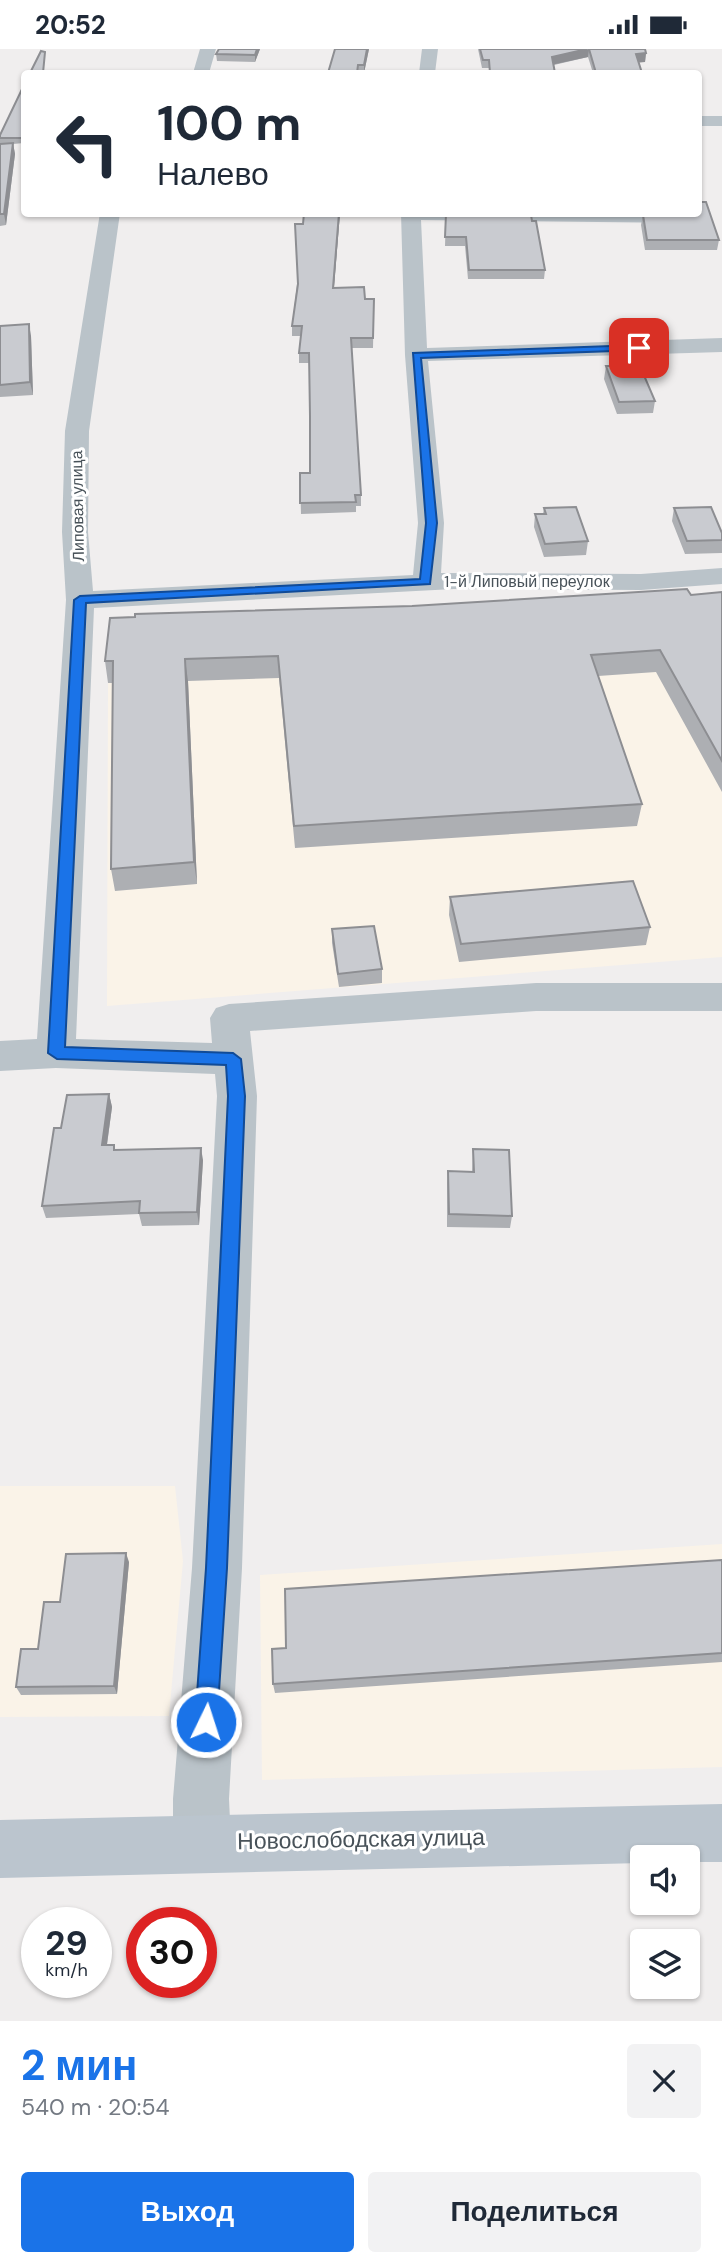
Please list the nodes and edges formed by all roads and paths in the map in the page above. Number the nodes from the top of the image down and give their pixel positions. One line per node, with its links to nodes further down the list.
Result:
1 (208, 49): 3 (street)
2 (430, 49): 4 (street)
3 (202, 70)
4 (427, 70)
5 (702, 121): 6 (street)
6 (722, 121)
7 (109, 217): 13 (street, Липовая улица)
8 (411, 217): 10 (street)
9 (722, 345): 10 (street)
10 (416, 355): 12 (street)
11 (722, 576): 12 (street, 1-й Липовый переулок)
12 (426, 582): 13 (street, 1-й Липовый переулок)
13 (80, 600): 16 (street, Липовая улица)
14 (722, 997): 15 (street)
15 (231, 1039): 16 (street); 19 (street)
16 (57, 1053): 17 (street)
17 (0, 1056)
18 (722, 1833): 19 (main road, Новослободская улица)
19 (202, 1842): 20 (main road, Новослободская улица)
20 (0, 1849)

